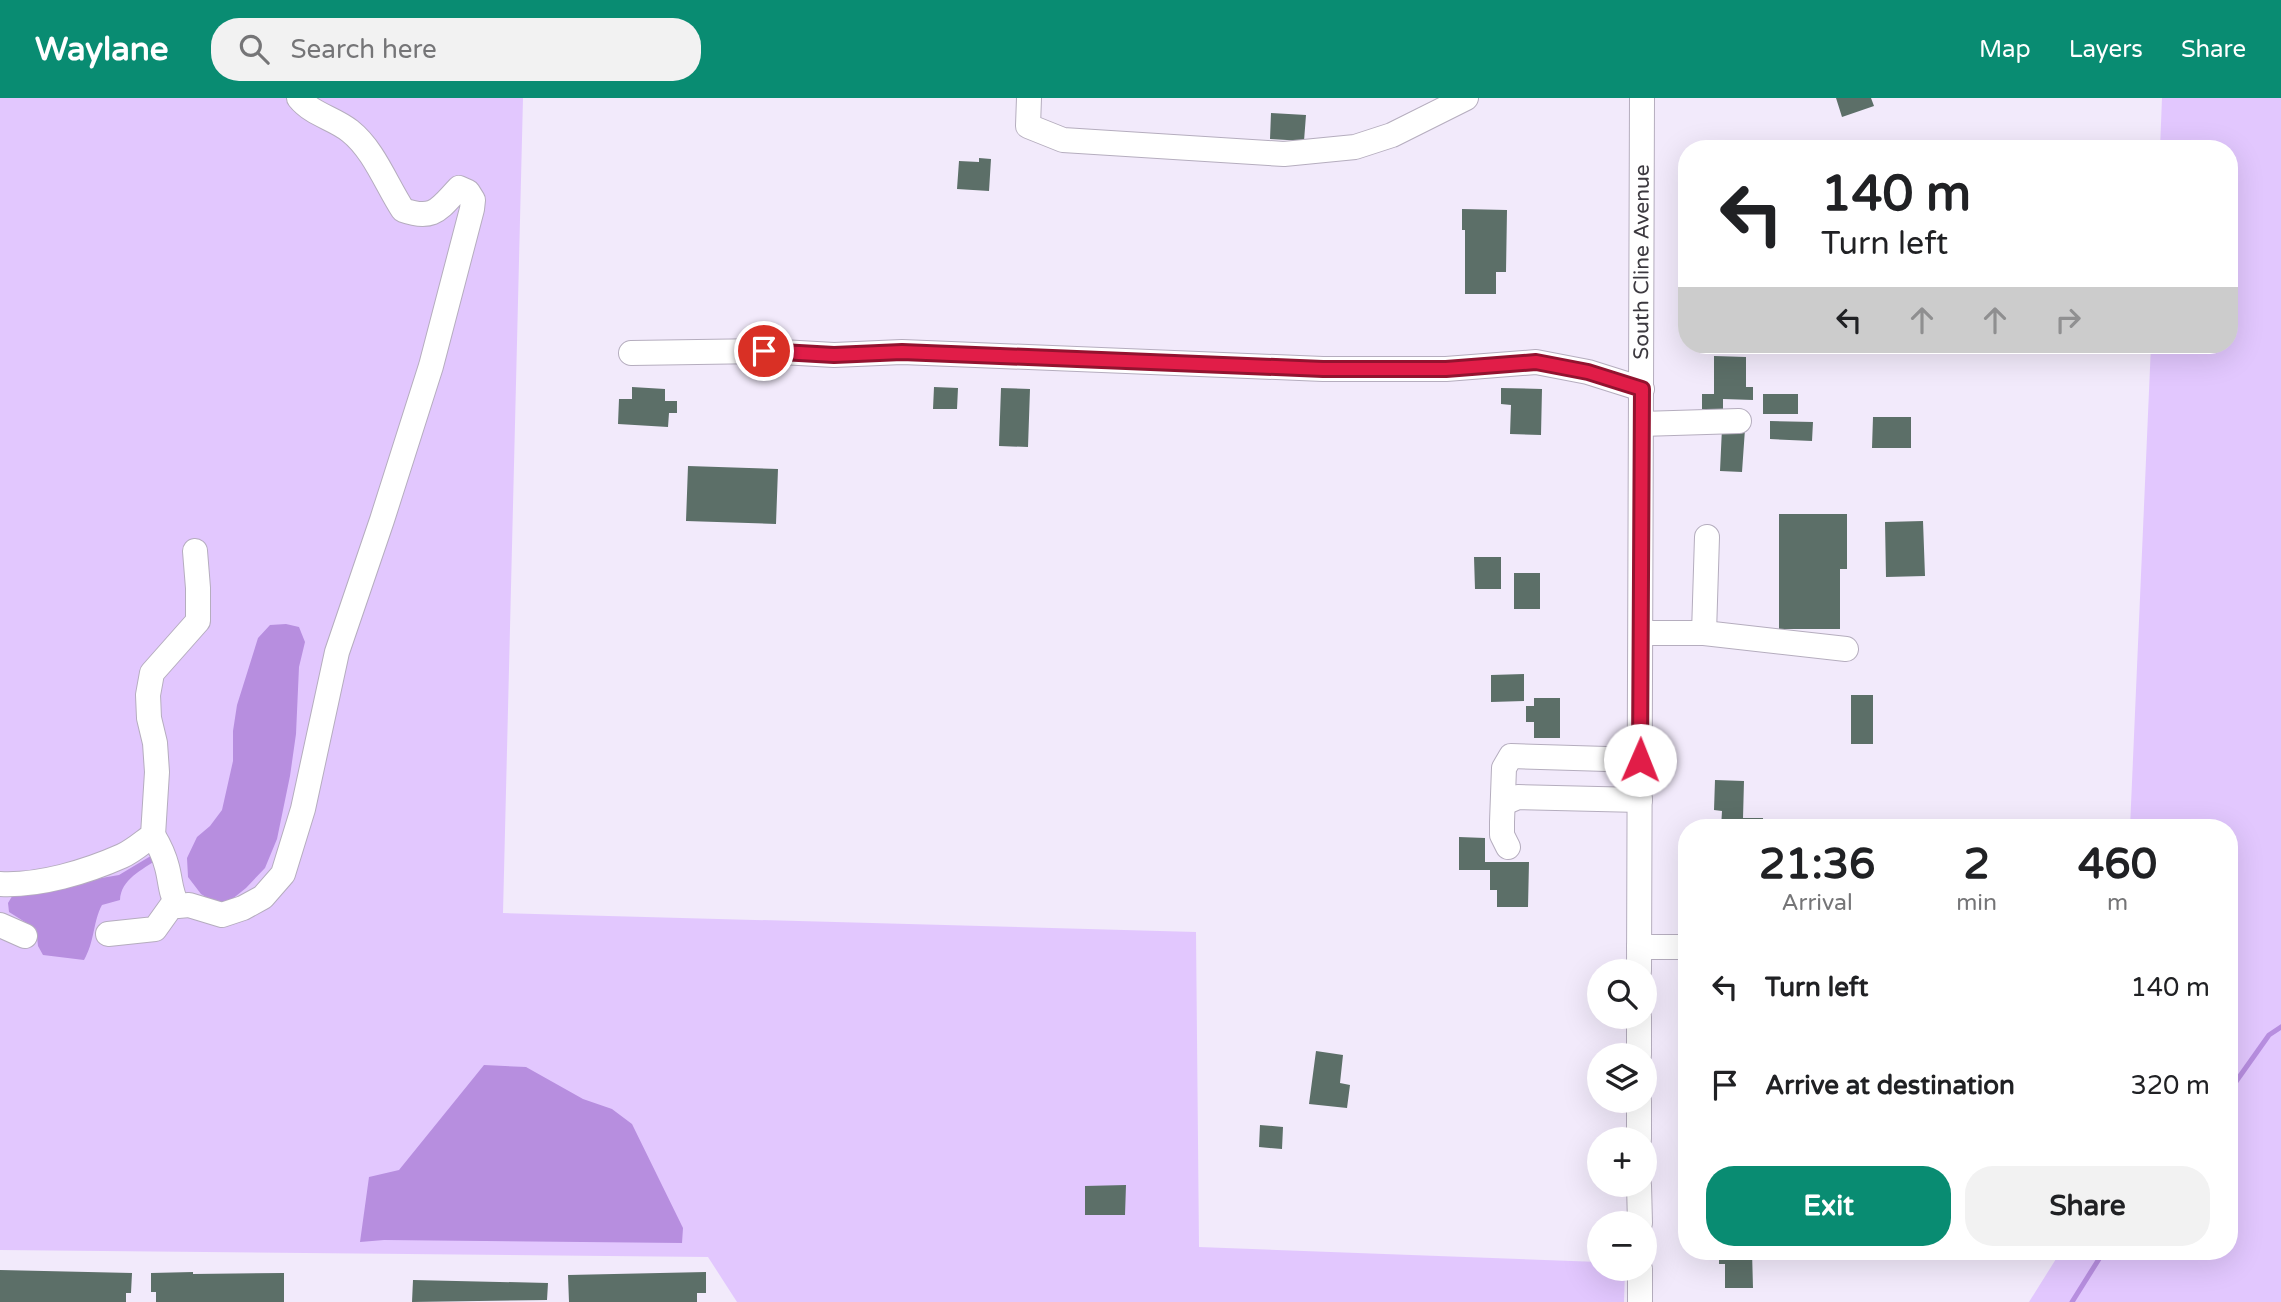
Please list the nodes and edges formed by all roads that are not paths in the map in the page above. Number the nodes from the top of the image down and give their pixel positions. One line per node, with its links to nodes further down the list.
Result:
1 (299, 98): 20 (street)
2 (1029, 98): 3 (street)
3 (1465, 98)
4 (1642, 98): 6 (street, South Cline Avenue)
5 (631, 353): 6 (street)
6 (1642, 389): 8 (street, South Cline Avenue)
7 (1739, 421): 8 (street)
8 (1641, 424): 11 (street, South Cline Avenue)
9 (1707, 537): 12 (street)
10 (195, 551): 17 (street)
11 (1641, 633): 12 (street); 14 (street, South Cline Avenue)
12 (1704, 633): 13 (street)
13 (1846, 649)
14 (1640, 760): 15 (street, South Cline Avenue); 16 (street)
15 (1640, 800): 16 (street); 25 (street, South Cline Avenue)
16 (1504, 803): 18 (street)
17 (153, 835): 19 (street); 20 (street)
18 (1508, 847)
19 (0, 884)
20 (175, 901): 22 (street)
21 (0, 925): 23 (street)
22 (108, 934)
23 (25, 936)
24 (1678, 949): 25 (street)
25 (1639, 959)
26 (1640, 1281): 27 (street)
27 (1640, 1302)

